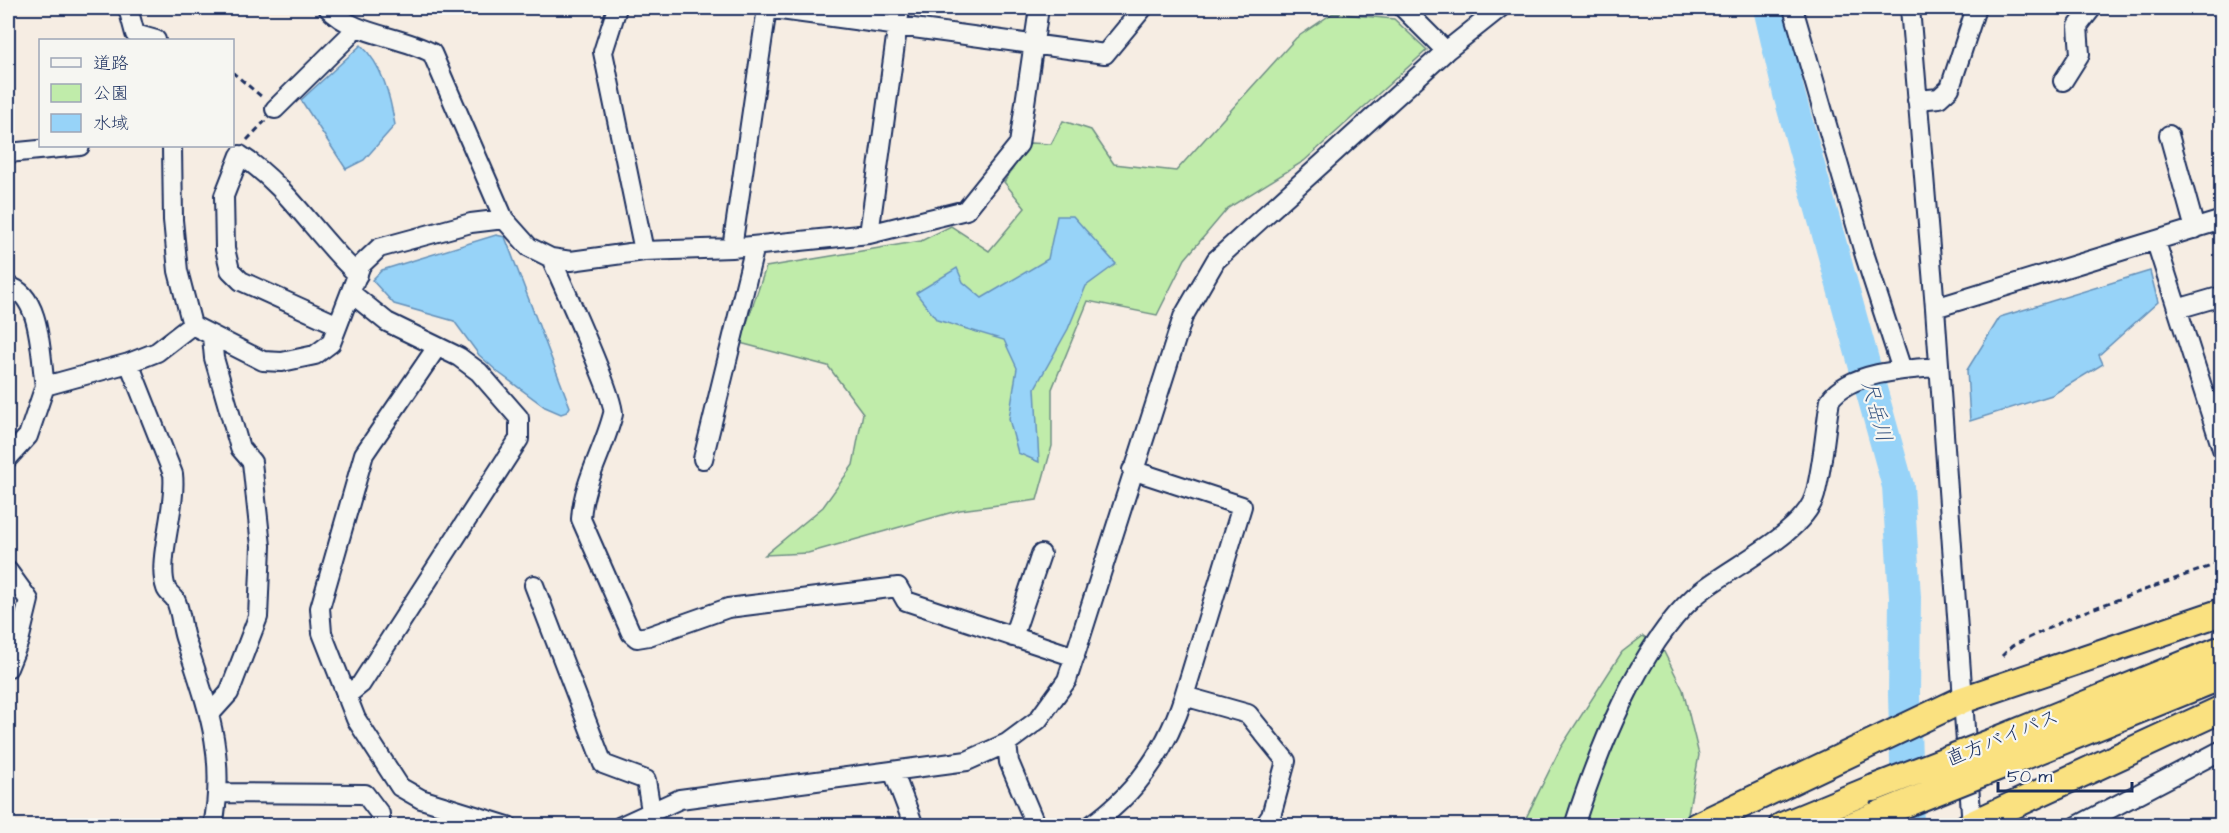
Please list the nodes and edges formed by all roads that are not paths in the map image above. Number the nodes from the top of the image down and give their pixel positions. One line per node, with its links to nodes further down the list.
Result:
1 (128, 8): 15 (street)
2 (328, 8): 14 (street)
3 (617, 8): 32 (street)
4 (766, 8): 13 (street); 31 (street)
5 (1039, 8): 16 (street)
6 (1143, 8): 16 (street)
7 (1403, 8): 17 (street)
8 (1500, 8): 17 (street)
9 (1792, 8): 46 (street)
10 (1910, 8): 19 (street)
11 (1976, 8): 19 (street)
12 (2092, 8): 18 (street)
13 (899, 16): 16 (street); 28 (street)
14 (353, 26): 20 (street); 25 (street)
15 (152, 39)
16 (1034, 44): 28 (street)
17 (1446, 51): 51 (street)
18 (2063, 81)
19 (1917, 100): 38 (street)
20 (275, 109)
21 (2168, 134): 27 (street)
22 (70, 147): 24 (street)
23 (172, 147): 40 (street)
24 (8, 153)
25 (504, 219): 33 (street); 34 (street)
26 (2222, 220): 27 (street)
27 (2195, 229): 29 (street)
28 (869, 234): 30 (street)
29 (2156, 242): 38 (street); 39 (street)
30 (755, 246): 31 (street); 50 (street)
31 (732, 248): 32 (street)
32 (644, 251): 33 (street)
33 (551, 258): 56 (street)
34 (358, 275): 36 (street); 41 (street)
35 (8, 286): 47 (street)
36 (351, 293): 41 (street); 43 (street)
37 (2222, 296): 39 (street)
38 (1935, 308): 45 (street)
39 (2177, 309): 48 (street)
40 (192, 325): 42 (street); 44 (street)
41 (338, 325): 42 (street)
42 (212, 337): 65 (street)
43 (437, 347): 61 (street); 61 (street)
44 (129, 363): 47 (street); 65 (street)
45 (1938, 367): 46 (street); 63 (street)
46 (1902, 370): 79 (street)
47 (45, 386): 49 (street)
48 (2222, 449)
49 (8, 458)
50 (702, 459)
51 (1132, 470): 58 (street); 62 (street)
52 (1041, 554): 56 (street)
53 (8, 571): 59 (street)
54 (534, 585): 70 (street)
55 (2222, 612): 63 (highway)
56 (1013, 637): 58 (street)
57 (2222, 649): 81 (highway, 直方バイパス, bridge)
58 (1074, 657): 66 (street)
59 (8, 668)
60 (2222, 676): 82 (highway, 直方バイパス, bridge)
61 (346, 696): 73 (street)
62 (1184, 696): 77 (street); 78 (street)
63 (1962, 700): 80 (highway); 83 (street)
64 (2222, 709): 83 (highway)
65 (210, 714): 69 (street)
66 (1007, 743): 68 (street); 76 (street)
67 (2222, 750): 84 (street)
68 (893, 771): 70 (street); 75 (street)
69 (219, 794): 71 (street); 72 (street)
70 (651, 812): 74 (street)
71 (213, 825)
72 (380, 825)
73 (508, 825)
74 (621, 825)
75 (914, 825)
76 (1036, 825)
77 (1090, 825)
78 (1264, 825)
79 (1574, 825)
80 (1697, 825)
81 (1782, 825)
82 (1851, 825)
83 (1971, 825)
84 (2077, 825)

